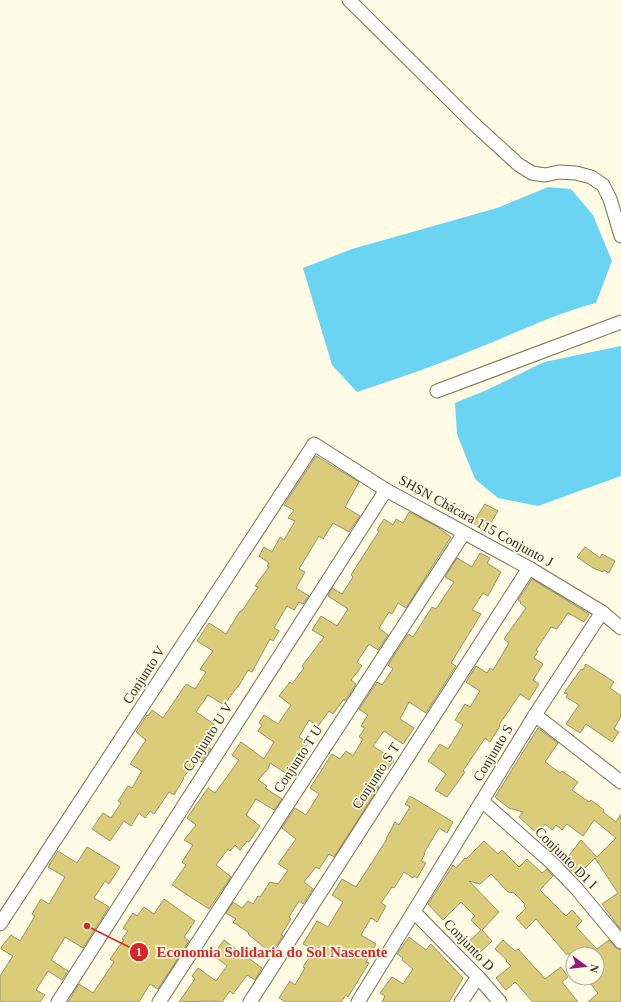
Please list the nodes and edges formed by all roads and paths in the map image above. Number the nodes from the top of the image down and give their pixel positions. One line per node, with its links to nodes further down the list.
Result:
1 (348, 0): 2 (street)
2 (621, 236)
3 (621, 322): 4 (street)
4 (437, 391)
5 (314, 444): 6 (street, SHSN Chácara 115 Conjunto J); 15 (street, Conjunto V)
6 (386, 490): 7 (street, SHSN Chácara 115 Conjunto J); 18 (street, Conjunto U V)
7 (464, 533): 8 (street, SHSN Chácara 115 Conjunto J); 19 (street, Conjunto T U)
8 (530, 568): 9 (street, SHSN Chácara 115 Conjunto J); 20 (street, Conjunto S T)
9 (602, 612): 10 (street, SHSN Chácara 115 Conjunto J); 11 (street, Conjunto S)
10 (621, 628)
11 (535, 715): 12 (street); 13 (street, Conjunto S)
12 (621, 782)
13 (482, 801): 14 (street, Conjunto S); 16 (street, Conjunto D1 I)
14 (414, 912): 17 (street, Conjunto D); 21 (street, Conjunto S)
15 (0, 924)
16 (621, 942)
17 (478, 977): 22 (street); 23 (street, Conjunto D)
18 (58, 1002)
19 (159, 1002)
20 (250, 1002)
21 (358, 1002)
22 (461, 1002)
23 (500, 1002)

